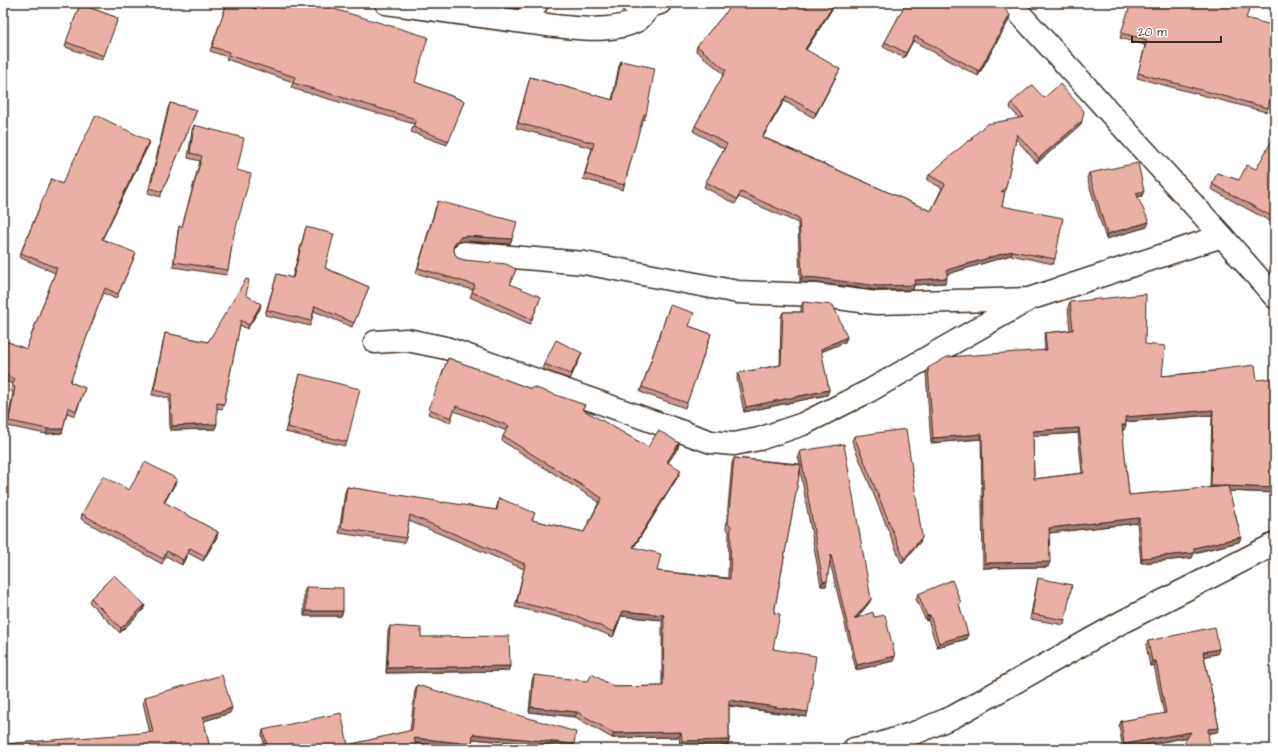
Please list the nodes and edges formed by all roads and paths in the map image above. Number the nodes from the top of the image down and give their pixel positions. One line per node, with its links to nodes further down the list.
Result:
1 (386, 3): 5 (street)
2 (537, 3): 5 (street)
3 (1010, 3): 6 (street)
4 (647, 4): 5 (street)
5 (524, 22)
6 (1222, 236): 8 (street); 9 (street)
7 (464, 253): 9 (street)
8 (1275, 297)
9 (1029, 299): 10 (street)
10 (375, 342)
11 (1275, 544): 12 (street)
12 (854, 749)

